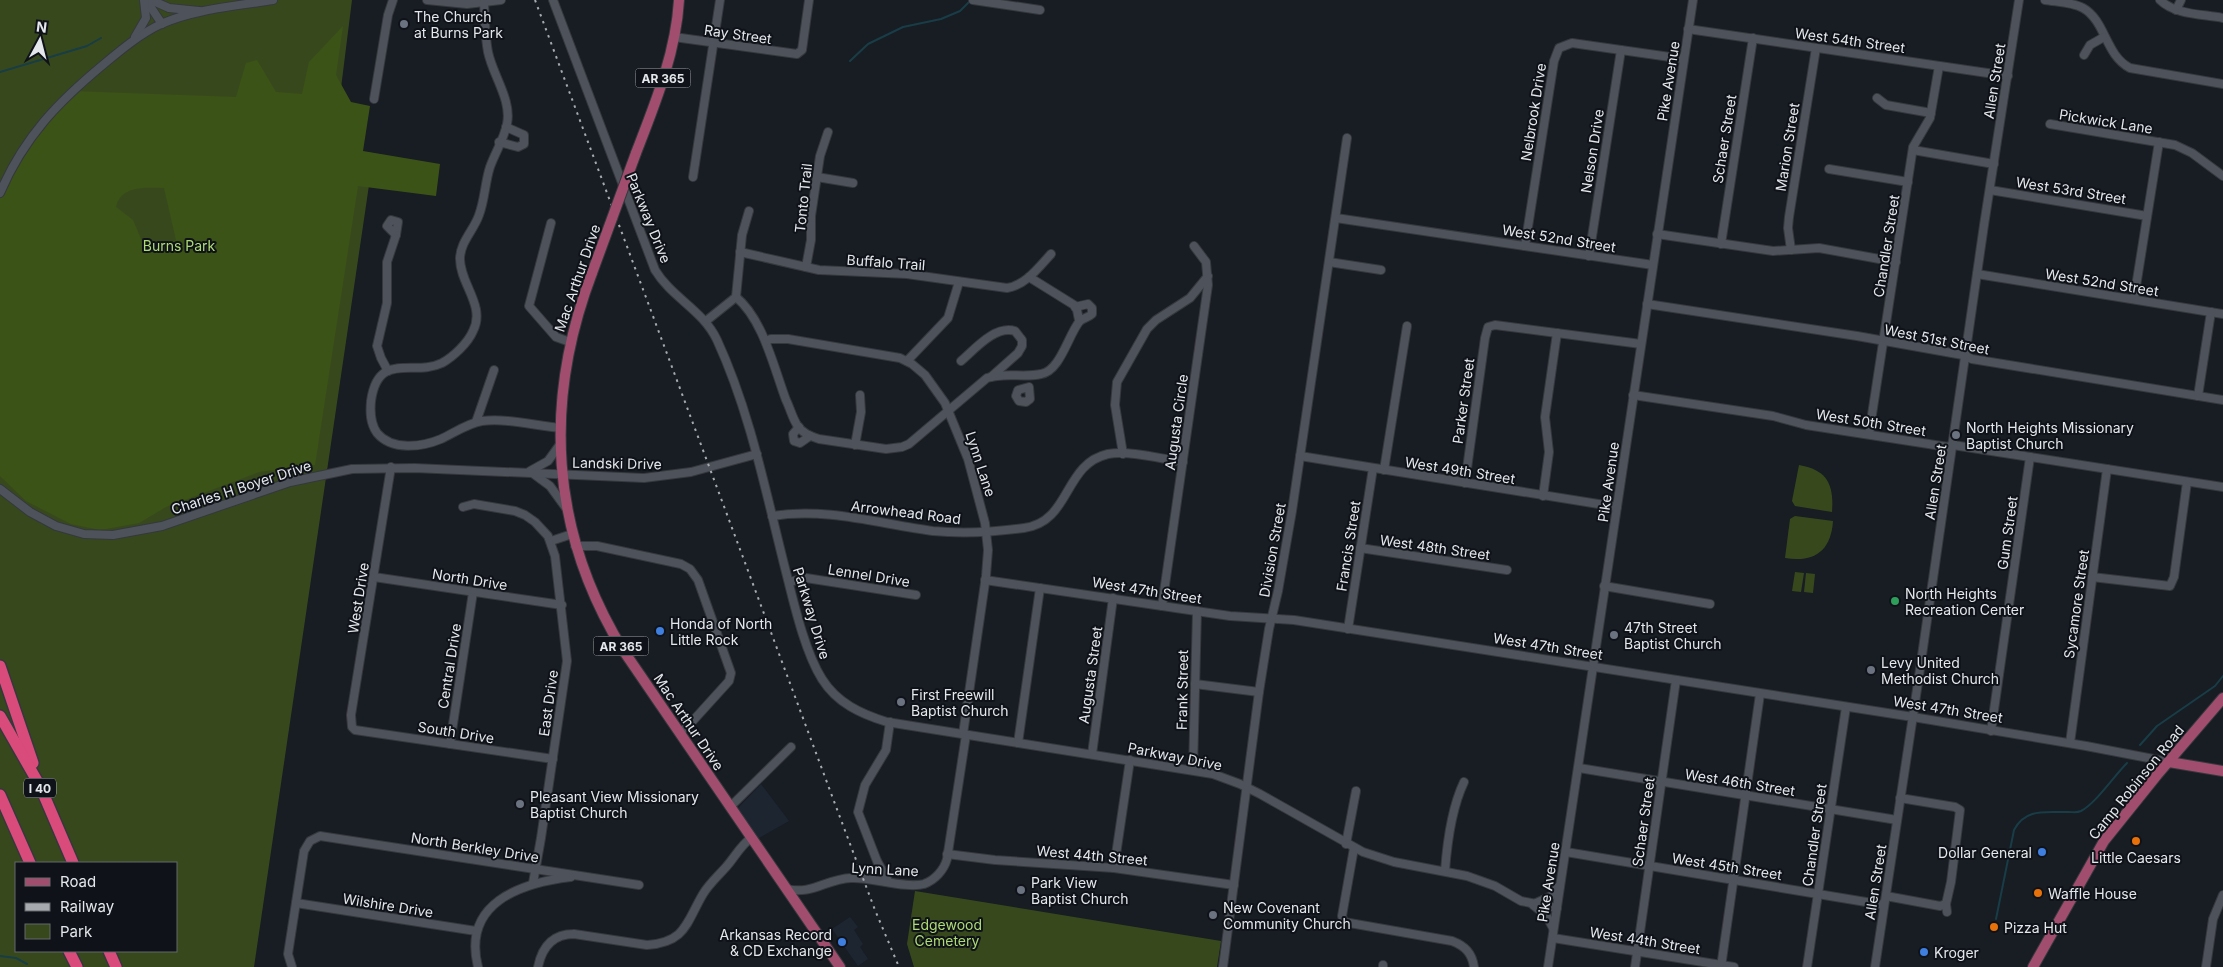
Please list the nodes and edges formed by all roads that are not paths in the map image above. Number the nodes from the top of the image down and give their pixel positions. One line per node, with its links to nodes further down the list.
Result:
1 (145, 0): 24 (street); 29 (street)
2 (151, 0): 22 (street)
3 (273, 0): 22 (street)
4 (393, 0): 39 (street)
5 (427, 0): 18 (street)
6 (501, 0): 18 (street)
7 (553, 0): 88 (street, Parkway Drive)
8 (679, 0): 26 (main road, AR 365)
9 (720, 0): 30 (street)
10 (809, 0): 30 (street, Ray Street)
11 (973, 0): 20 (street)
12 (1693, 0): 25 (street, Pike Avenue)
13 (2019, 0): 36 (street, Allen Street)
14 (2045, 0): 19 (street)
15 (2087, 0): 19 (street)
16 (2160, 0): 21 (street)
17 (2181, 0): 21 (street)
18 (484, 3): 42 (street)
19 (2084, 8): 27 (street)
20 (1040, 10)
21 (2176, 10): 23 (street)
22 (206, 12): 24 (street)
23 (2223, 18)
24 (162, 24): 29 (street)
25 (1688, 29): 28 (street, West 54th Street); 34 (street, Pike Avenue)
26 (674, 37): 30 (street, Ray Street); 93 (main road, Mac Arthur Drive / AR 365, bridge)
27 (2104, 37): 33 (street); 37 (street)
28 (1753, 38): 31 (street, West 54th Street); 65 (street, Schaer Street)
29 (132, 41): 51 (street)
30 (714, 43): 53 (street)
31 (1816, 48): 35 (street, West 54th Street); 68 (street, Marion Street)
32 (1621, 50): 34 (street, Nelbrook Drive); 67 (street, Nelbrook Drive); 71 (street, Nelson Drive)
33 (2084, 55)
34 (1684, 59): 64 (street, Pike Avenue)
35 (1939, 66): 36 (street, West 54th Street); 40 (street, Chandler Street)
36 (2008, 76): 48 (street, Allen Street)
37 (2223, 84)
38 (1877, 98): 40 (street)
39 (374, 99)
40 (1931, 113): 47 (street, Chandler Street)
41 (2050, 124): 46 (street, Pickwick Lane)
42 (506, 127): 45 (street); 45 (street)
43 (828, 132): 54 (street, Tonto Trail)
44 (1347, 138): 61 (street, Division Street)
45 (499, 142): 99 (street)
46 (2159, 142): 52 (street, Pickwick Lane); 60 (street)
47 (1912, 150): 48 (street); 55 (street, Chandler Street)
48 (1994, 164): 58 (street, Allen Street)
49 (1829, 169): 55 (street)
50 (0, 170): 51 (street)
51 (8, 173): 57 (street)
52 (2223, 176)
53 (693, 177)
54 (817, 177): 56 (street); 75 (street, Tonto Trail)
55 (1908, 182): 73 (street, Chandler Street)
56 (853, 183)
57 (1, 188)
58 (1990, 190): 60 (street, West 53rd Street); 77 (street, Allen Street)
59 (749, 211): 69 (street)
60 (2147, 216): 82 (street)
61 (1336, 218): 67 (street, West 52nd Street); 72 (street, Division Street)
62 (551, 223): 93 (street)
63 (396, 234): 99 (street)
64 (1657, 234): 65 (street); 74 (street, Pike Avenue)
65 (1721, 244): 68 (street)
66 (1194, 246): 78 (street, Augusta Circle)
67 (1525, 246): 71 (street, West 52nd Street)
68 (1791, 250): 73 (street)
69 (740, 252): 75 (street, Buffalo Trail); 81 (street)
70 (1051, 254): 79 (street, Buffalo Trail)
71 (1589, 256): 74 (street, West 52nd Street)
72 (1329, 262): 76 (street); 118 (street, Division Street)
73 (1896, 262): 91 (street, Chandler Street)
74 (1653, 265): 83 (street, Pike Avenue)
75 (806, 267): 80 (street, Buffalo Trail)
76 (1381, 270)
77 (1977, 274): 82 (street, West 52nd Street); 95 (street, Allen Street)
78 (1208, 275): 117 (street); 120 (street, Augusta Circle)
79 (1029, 277): 80 (street, Buffalo Trail); 84 (street)
80 (959, 282): 97 (street)
81 (736, 297): 88 (street); 92 (street)
82 (2134, 299): 85 (street, West 52nd Street)
83 (1647, 304): 91 (street, West 51st Street); 94 (street, Pike Avenue)
84 (1075, 307): 87 (street); 87 (street)
85 (2211, 312): 86 (street, West 52nd Street); 105 (street)
86 (2223, 314)
87 (1079, 320): 100 (street)
88 (706, 321): 116 (street, Parkway Drive)
89 (1407, 326): 124 (street)
90 (1557, 333): 94 (street); 128 (street, Parker Street); 131 (street)
91 (1884, 340): 95 (street, West 51st Street); 111 (street, Chandler Street)
92 (766, 341): 97 (street, Lynn Lane); 109 (street)
93 (570, 342): 110 (main road, Mac Arthur Drive / AR 365)
94 (1641, 344): 104 (street, Pike Avenue)
95 (1965, 356): 105 (street, West 51st Street); 115 (street, Allen Street)
96 (961, 360): 101 (street)
97 (907, 361): 107 (street, Lynn Lane)
98 (494, 370): 108 (street)
99 (388, 371): 108 (street)
100 (1030, 375): 101 (street); 102 (street)
101 (991, 377): 107 (street)
102 (1030, 387)
103 (860, 395): 114 (street)
104 (1633, 395): 111 (street, West 50th Street); 133 (street, Pike Avenue)
105 (2198, 396): 106 (street, West 51st Street)
106 (2223, 400)
107 (948, 410): 114 (street); 136 (street, Lynn Lane)
108 (476, 422): 110 (street)
109 (799, 427): 112 (street); 112 (street)
110 (561, 428): 113 (main road, Mac Arthur Drive / AR 365)
111 (1869, 434): 115 (street, West 50th Street)
112 (810, 436): 114 (street)
113 (561, 443): 125 (street, Landski Drive); 126 (main road, Mac Arthur Drive / AR 365)
114 (855, 445)
115 (1953, 445): 119 (street, West 50th Street); 166 (street, Allen Street)
116 (757, 454): 126 (street, Landski Drive); 135 (street, Parkway Drive)
117 (1123, 454): 120 (street, Arrowhead Road); 136 (street, Arrowhead Road)
118 (1300, 456): 122 (street, West 49th Street); 155 (street, Division Street)
119 (2030, 457): 123 (street, West 50th Street); 169 (street, Gum Street)
120 (1183, 462): 153 (street, Augusta Circle)
121 (391, 468): 125 (street, Charles H Boyer Drive); 130 (street, Charles H Boyer Drive); 142 (street, West Drive)
122 (1373, 468): 124 (street, West 49th Street); 140 (street, Francis Street)
123 (2107, 469): 127 (street, West 50th Street); 143 (street, Sycamore Street)
124 (1384, 470): 128 (street, West 49th Street)
125 (529, 471): 126 (street, Charles H Boyer Drive); 134 (street)
126 (563, 474): 134 (main road, Mac Arthur Drive / AR 365)
127 (2187, 482): 129 (street, West 50th Street); 143 (street)
128 (1465, 483): 131 (street, West 49th Street)
129 (2223, 487)
130 (0, 489)
131 (1543, 496): 133 (street, West 49th Street)
132 (463, 507): 138 (street)
133 (1617, 507): 146 (street, Pike Avenue)
134 (566, 508): 137 (main road, Mac Arthur Drive / AR 365)
135 (772, 516): 136 (street, Arrowhead Road); 145 (street, Parkway Drive)
136 (986, 531): 144 (street, Lynn Lane)
137 (572, 534): 138 (street); 139 (main road, Mac Arthur Drive / AR 365)
138 (551, 541): 152 (street, East Drive)
139 (575, 546): 170 (main road, Mac Arthur Drive / AR 365); 170 (street)
140 (1360, 548): 141 (street, West 48th Street); 156 (street, Francis Street)
141 (1507, 570)
142 (374, 577): 148 (street, North Drive); 168 (street, West Drive)
143 (2092, 577): 173 (street, Sycamore Street)
144 (985, 580): 147 (street, West 47th Street); 171 (street, Lynn Lane)
145 (788, 582): 149 (street, Lennel Drive); 167 (street, Parkway Drive)
146 (1604, 586): 151 (street); 158 (street, Pike Avenue)
147 (1040, 588): 150 (street, West 47th Street); 172 (street)
148 (473, 592): 152 (street, North Drive); 174 (street, Central Drive)
149 (916, 595)
150 (1113, 598): 153 (street, West 47th Street); 176 (street, Augusta Street)
151 (1710, 604)
152 (562, 605): 177 (street, East Drive)
153 (1162, 606): 154 (street, West 47th Street)
154 (1197, 611): 155 (street, West 47th Street); 160 (street, Frank Street)
155 (1272, 618): 156 (street, West 47th Street); 161 (street, Division Street)
156 (1348, 629): 158 (street, West 47th Street)
157 (0, 666): 185 (highway)
158 (1593, 666): 159 (street, West 47th Street); 180 (street, Pike Avenue)
159 (1676, 680): 162 (street, West 47th Street); 184 (street, Schaer Street)
160 (1194, 684): 161 (street); 181 (street, Frank Street)
161 (1259, 692): 186 (street, Division Street)
162 (1760, 694): 164 (street, West 47th Street); 189 (street)
163 (2223, 698): 179 (main road, Camp Robinson Road)
164 (1846, 707): 166 (street, West 47th Street); 192 (street, Chandler Street)
165 (0, 716): 185 (highway, I 40)
166 (1913, 717): 169 (street, West 47th Street); 190 (street, Allen Street)
167 (890, 722): 171 (street, Parkway Drive); 207 (street)
168 (356, 730): 174 (street, South Drive)
169 (1991, 731): 173 (street, West 47th Street)
170 (680, 732): 191 (main road, Mac Arthur Drive / AR 365)
171 (965, 735): 172 (street, Parkway Drive); 198 (street, Lynn Lane)
172 (1018, 743): 176 (street, Parkway Drive)
173 (2070, 743): 179 (street, West 47th Street)
174 (450, 744): 177 (street, South Drive)
175 (791, 747): 191 (street)
176 (1092, 754): 178 (street, Parkway Drive)
177 (553, 759): 203 (street, East Drive)
178 (1130, 760): 181 (street, Parkway Drive); 202 (street)
179 (2169, 762): 182 (main road, West 47th Street); 241 (main road, Camp Robinson Road)
180 (1579, 768): 184 (street, West 46th Street); 197 (street, Pike Avenue)
181 (1192, 770): 186 (street, Parkway Drive)
182 (2223, 772)
183 (1464, 782): 204 (street)
184 (1662, 782): 189 (street, West 46th Street); 201 (street, Schaer Street)
185 (40, 786): 200 (highway, I 40)
186 (1247, 788): 195 (street, Parkway Drive); 211 (street, Division Street)
187 (1356, 791): 195 (street)
188 (0, 795): 199 (highway)
189 (1746, 796): 192 (street, West 46th Street); 206 (street)
190 (1900, 798): 193 (street, Allen Street); 216 (street)
191 (730, 807): 194 (main road, Mac Arthur Drive / AR 365)
192 (1830, 809): 193 (street, West 46th Street); 214 (street, Chandler Street)
193 (1897, 820): 216 (street, Allen Street)
194 (751, 838): 212 (main road, Mac Arthur Drive / AR 365); 232 (street)
195 (1346, 844): 196 (street, Parkway Drive)
196 (1354, 848): 204 (street, Parkway Drive); 235 (street)
197 (1566, 852): 201 (street, West 45th Street); 208 (street, Pike Avenue)
198 (947, 854): 202 (street, West 44th Street); 207 (street, Lynn Lane)
199 (30, 862)
200 (74, 862)
201 (1650, 866): 206 (street, West 45th Street); 226 (street, Schaer Street)
202 (1114, 868): 211 (street, West 44th Street)
203 (536, 869): 205 (street, North Berkley Drive); 209 (street, East Drive); 218 (street, North Berkley Drive)
204 (1445, 871): 219 (street, Parkway Drive)
205 (582, 876): 209 (street); 210 (street, North Berkley Drive)
206 (1733, 880): 214 (street, West 45th Street); 228 (street)
207 (888, 881): 213 (street, Lynn Lane)
208 (1561, 881): 219 (street); 221 (street, Pike Avenue)
209 (533, 883): 222 (street)
210 (639, 885)
211 (1234, 885): 234 (street, Division Street)
212 (787, 889): 213 (street, Lynn Lane); 217 (main road, Mac Arthur Drive / AR 365)
213 (807, 891): 217 (street, Lynn Lane)
214 (1818, 894): 220 (street, West 45th Street); 239 (street, Chandler Street)
215 (2223, 895): 242 (street)
216 (1886, 896): 220 (street, Allen Street)
217 (793, 899): 233 (main road, Mac Arthur Drive / AR 365)
218 (296, 903): 222 (street, Wilshire Drive); 227 (street)
219 (1532, 904): 221 (street, Parkway Drive); 223 (street, Parkway Drive)
220 (1884, 905): 240 (street, Allen Street)
221 (1557, 908): 223 (street, Pike Avenue)
222 (476, 931): 231 (street)
223 (1553, 934): 226 (street, West 44th Street); 236 (street, Pike Avenue)
224 (70, 952): 229 (highway)
225 (109, 952): 230 (highway)
226 (1637, 952): 228 (street, West 44th Street); 237 (street, Schaer Street)
227 (291, 965)
228 (1721, 966): 238 (street, West 44th Street)
229 (77, 967)
230 (116, 967)
231 (478, 967)
232 (538, 967)
233 (840, 967)
234 (1223, 967)
235 (1474, 967)
236 (1548, 967)
237 (1635, 967)
238 (1734, 967)
239 (1807, 967)
240 (1875, 967)
241 (2032, 967)
242 (2206, 967)

